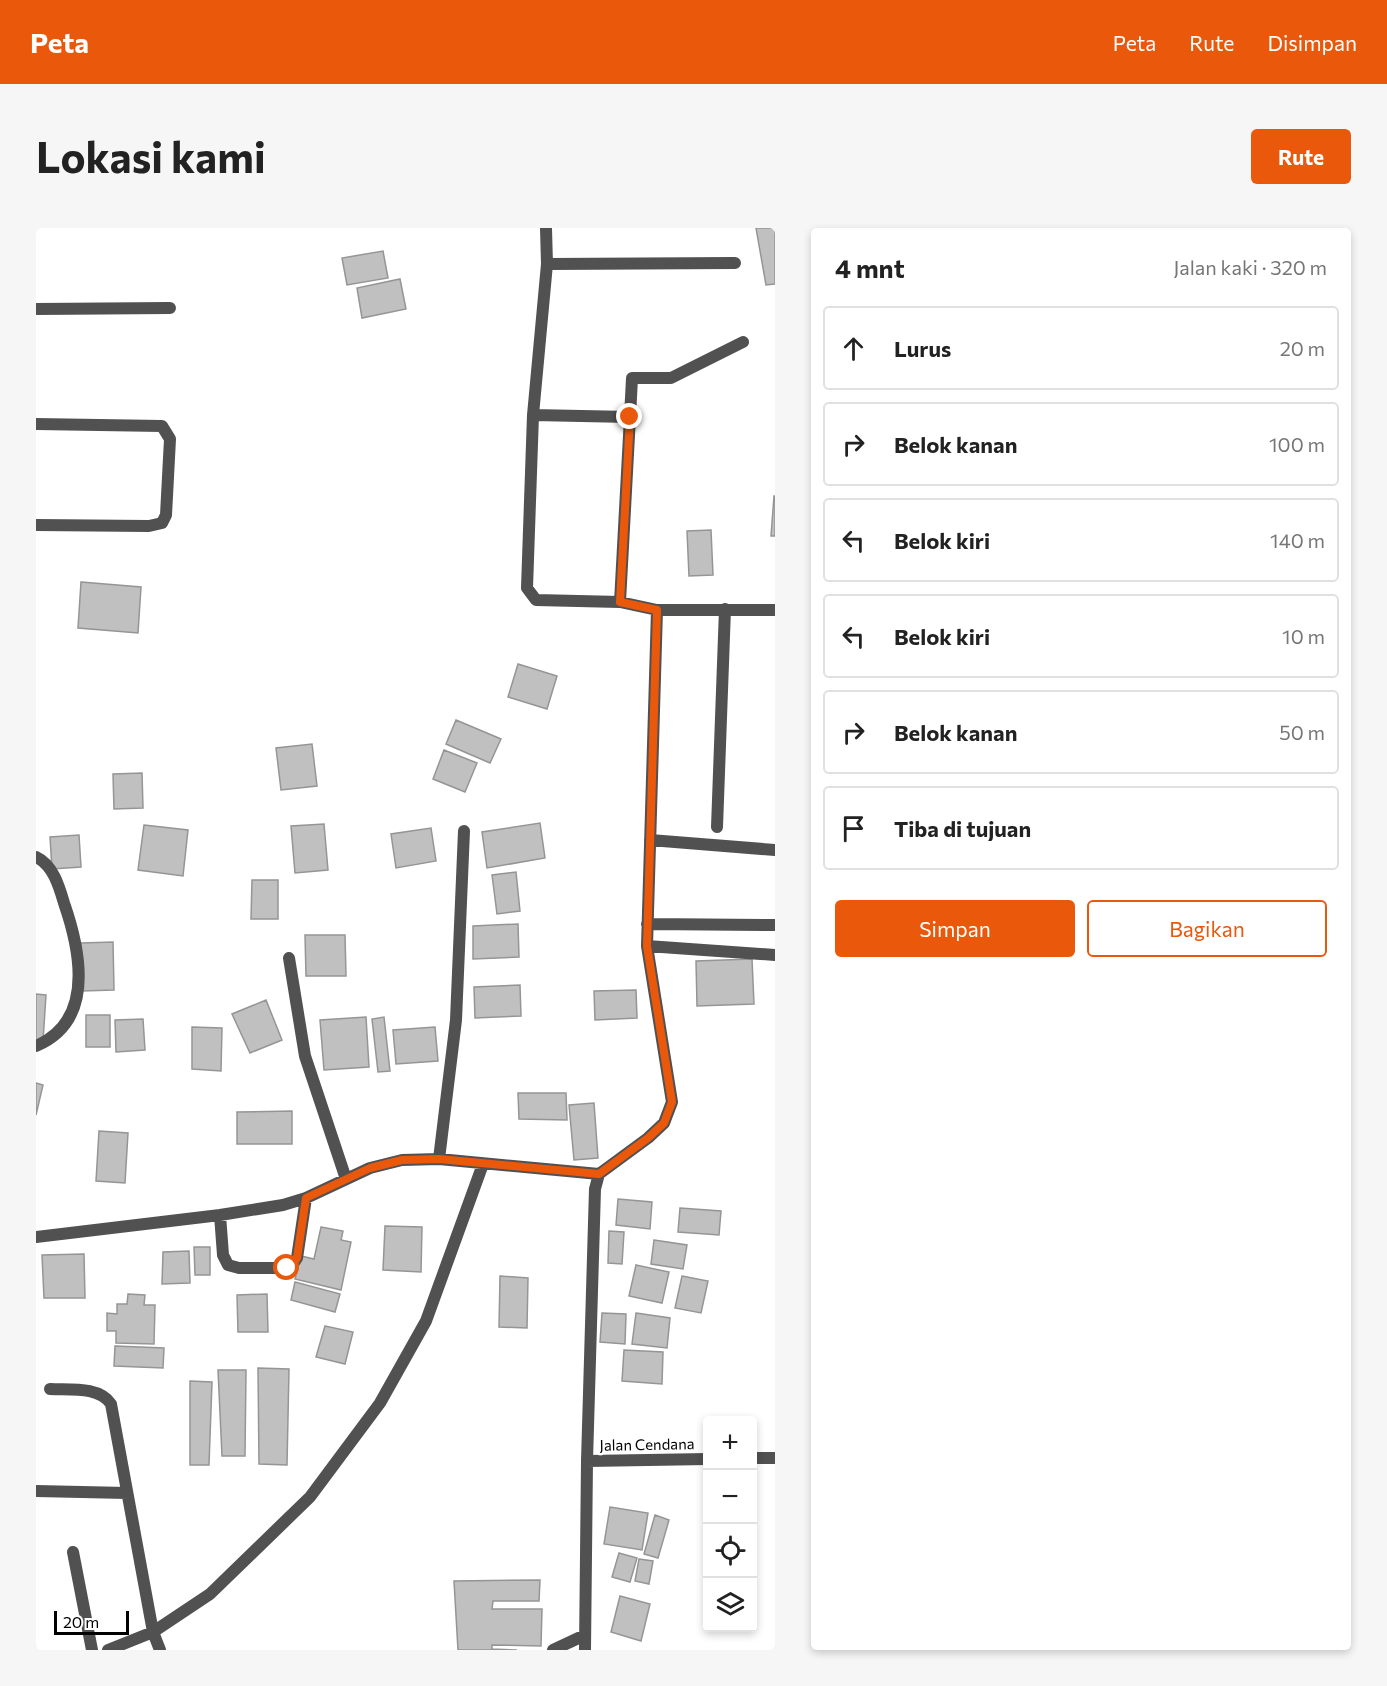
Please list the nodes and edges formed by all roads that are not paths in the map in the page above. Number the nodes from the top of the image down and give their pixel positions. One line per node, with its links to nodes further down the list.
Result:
1 (546, 228): 3 (street)
2 (735, 263): 3 (street)
3 (547, 264): 7 (street)
4 (170, 308): 5 (street)
5 (36, 309)
6 (743, 342): 8 (street)
7 (533, 415): 8 (street); 11 (street)
8 (630, 417): 11 (street)
9 (36, 424): 10 (street)
10 (36, 525)
11 (620, 602): 13 (street)
12 (725, 609): 13 (street); 14 (street); 15 (street)
13 (657, 610): 17 (street)
14 (775, 610)
15 (717, 827)
16 (464, 831): 26 (street)
17 (650, 840): 18 (street); 20 (street)
18 (775, 850)
19 (36, 857): 25 (street)
20 (647, 924): 21 (street); 22 (street)
21 (775, 925)
22 (647, 946): 23 (street); 28 (street)
23 (775, 955)
24 (289, 958): 29 (street)
25 (36, 1046)
26 (439, 1159): 27 (street); 29 (street)
27 (483, 1164): 28 (street); 41 (street)
28 (599, 1174): 37 (street)
29 (346, 1179): 30 (street)
30 (306, 1198): 31 (street); 31 (street)
31 (220, 1215): 32 (street)
32 (36, 1237)
33 (50, 1389): 39 (street)
34 (757, 1458): 35 (street)
35 (775, 1458)
36 (703, 1459): 37 (street, Jalan Cendana)
37 (587, 1461): 42 (street)
38 (36, 1491): 39 (street)
39 (128, 1493): 41 (street)
40 (73, 1552): 43 (street)
41 (153, 1632): 44 (street); 45 (street)
42 (585, 1635): 46 (street); 47 (street)
43 (92, 1650)
44 (108, 1650)
45 (160, 1650)
46 (553, 1650)
47 (585, 1650)

